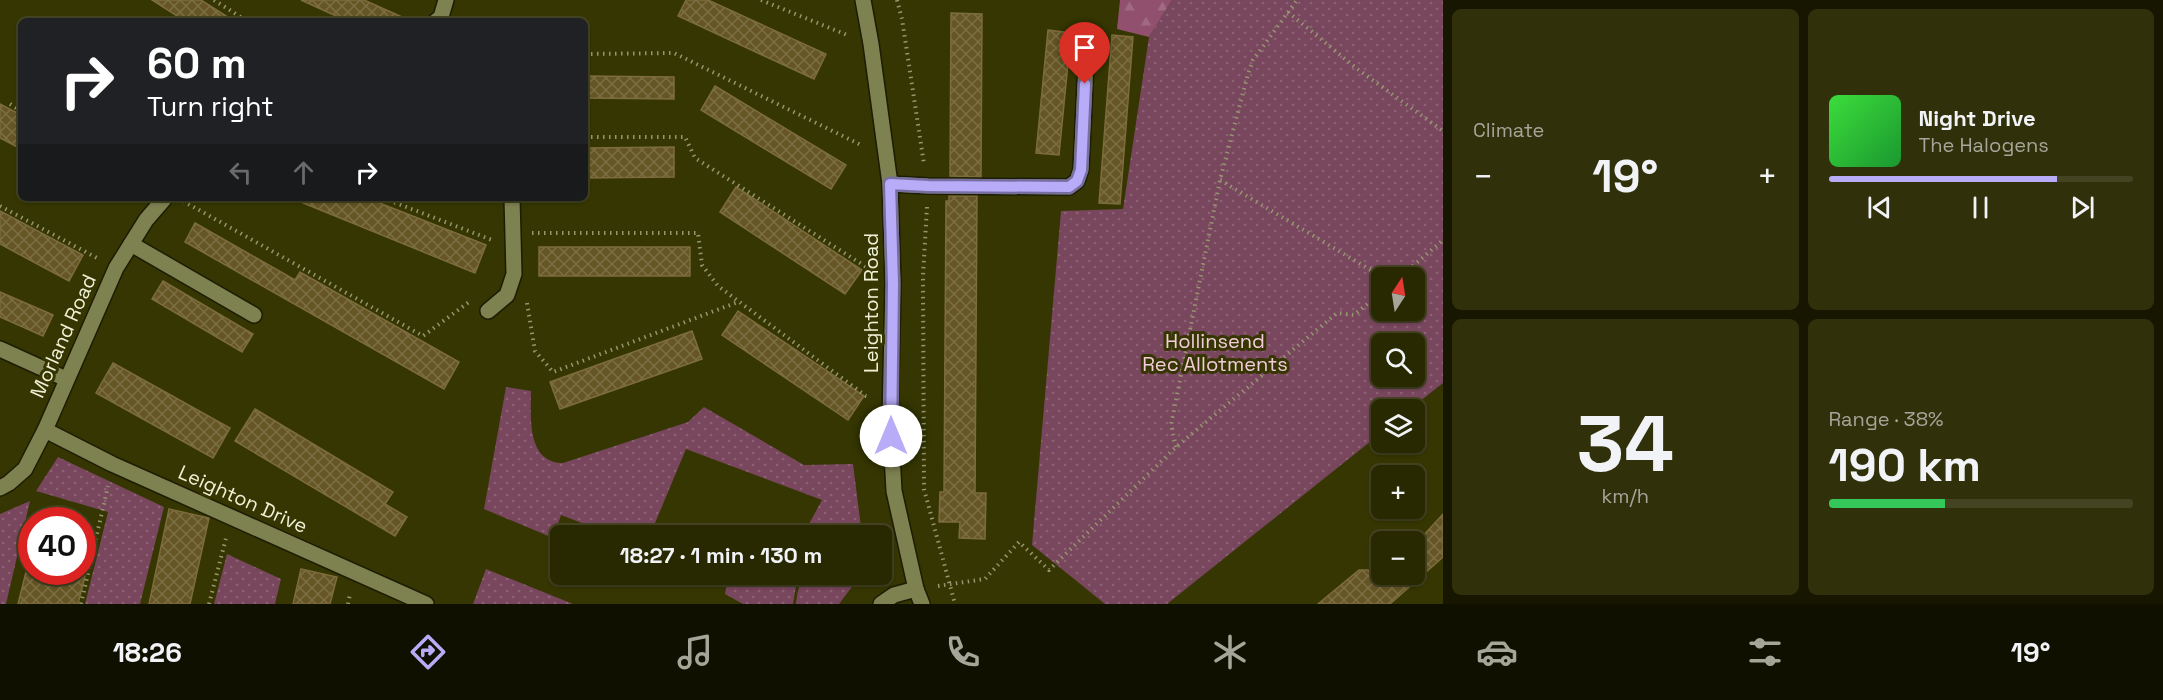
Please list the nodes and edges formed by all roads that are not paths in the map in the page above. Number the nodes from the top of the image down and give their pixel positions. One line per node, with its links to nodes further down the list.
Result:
1 (446, 0): 3 (street)
2 (863, 0): 5 (street, Leighton Road)
3 (442, 18)
4 (1087, 41): 5 (street)
5 (890, 184): 15 (street, Leighton Road)
6 (162, 201): 8 (street, Morland Road)
7 (512, 201): 9 (street)
8 (131, 244): 10 (street); 12 (street, Morland Road)
9 (488, 311)
10 (254, 315)
11 (0, 349): 12 (street)
12 (66, 380): 13 (street, Morland Road)
13 (45, 430): 14 (street, Morland Road); 16 (street, Leighton Drive)
14 (0, 488)
15 (916, 589): 17 (street); 18 (street, Leighton Road)
16 (426, 604)
17 (881, 604)
18 (922, 604)

